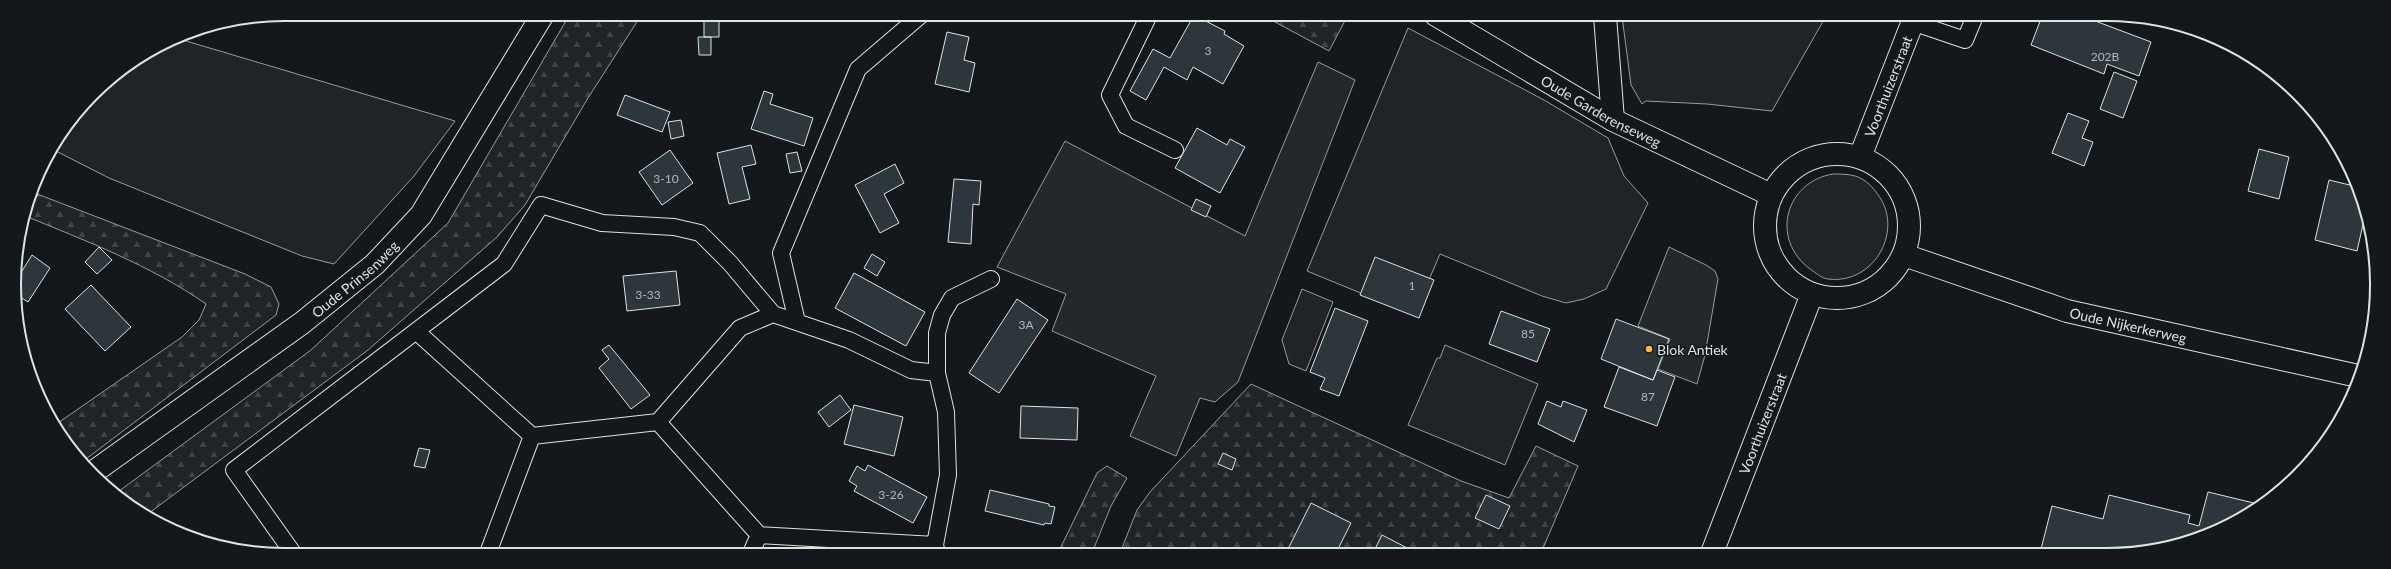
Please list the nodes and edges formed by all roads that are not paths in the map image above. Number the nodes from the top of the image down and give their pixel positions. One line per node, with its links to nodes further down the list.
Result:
1 (539, 21): 23 (street, Oude Prinsenweg)
2 (914, 21): 17 (lane)
3 (1146, 21): 10 (lane)
4 (1445, 21): 9 (street, Oude Garderenseweg)
5 (1605, 21): 9 (street)
6 (1912, 21): 11 (street, Voorthuizerstraat)
7 (1918, 21): 8 (lane)
8 (1973, 21)
9 (1613, 120): 12 (street, Oude Garderenseweg)
10 (1174, 150)
11 (1860, 157): 12 (street); 13 (street)
12 (1771, 195): 15 (street)
13 (1904, 255): 15 (street); 20 (street, Oude Nijkerkerweg)
14 (992, 279): 19 (lane)
15 (1812, 294): 30 (street, Voorthuizerstraat)
16 (773, 314): 17 (lane); 18 (lane); 21 (lane)
17 (797, 322): 19 (lane)
18 (416, 331): 22 (lane); 25 (lane)
19 (937, 373): 29 (lane)
20 (2354, 375)
21 (658, 422): 22 (lane); 24 (lane)
22 (532, 436): 26 (lane)
23 (97, 470)
24 (759, 535): 27 (lane); 28 (lane)
25 (289, 548)
26 (490, 548)
27 (753, 548)
28 (923, 548)
29 (936, 548)
30 (1714, 548)

